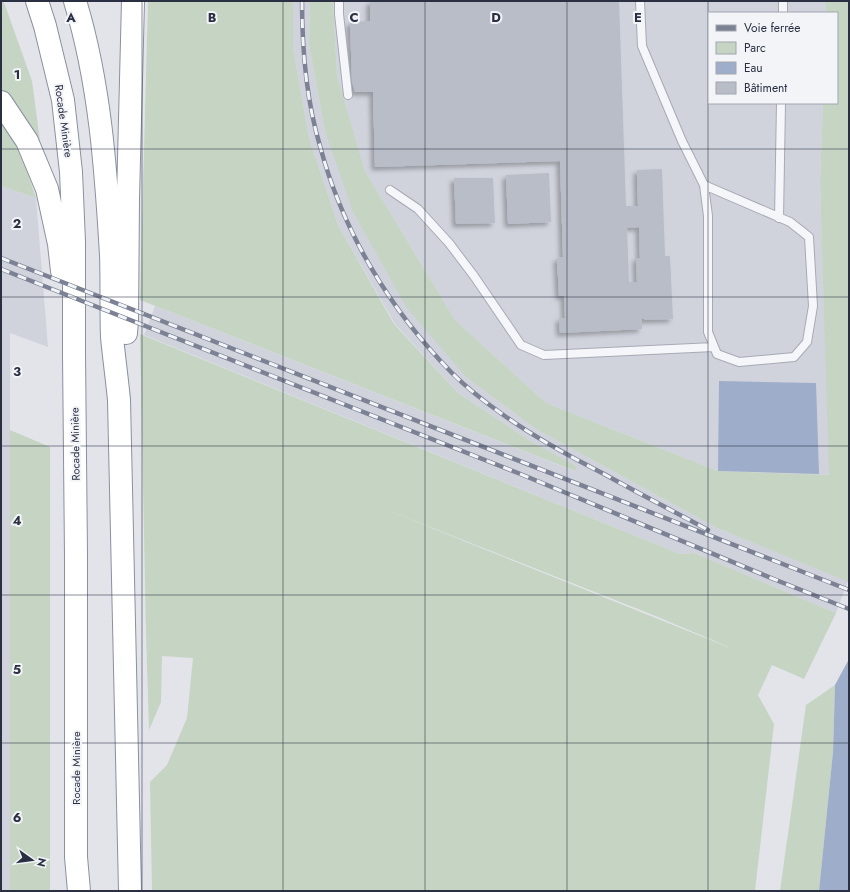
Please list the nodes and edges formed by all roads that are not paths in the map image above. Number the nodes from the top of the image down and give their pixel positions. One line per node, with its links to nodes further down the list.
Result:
1 (37, 1): 15 (highway, Rocade Minière)
2 (75, 1): 16 (highway)
3 (133, 1): 16 (highway)
4 (339, 1): 8 (lane)
5 (640, 1): 11 (lane)
6 (783, 1): 7 (lane)
7 (783, 12)
8 (348, 95)
9 (1, 102): 15 (highway)
10 (781, 104): 13 (lane)
11 (704, 185): 13 (lane); 14 (lane)
12 (390, 190): 14 (lane)
13 (779, 218): 14 (lane)
14 (714, 347)
15 (74, 354): 17 (highway, Rocade Minière)
16 (119, 400): 20 (highway)
17 (76, 857): 18 (highway); 19 (highway, Rocade Minière)
18 (66, 891)
19 (79, 891)
20 (130, 891)

